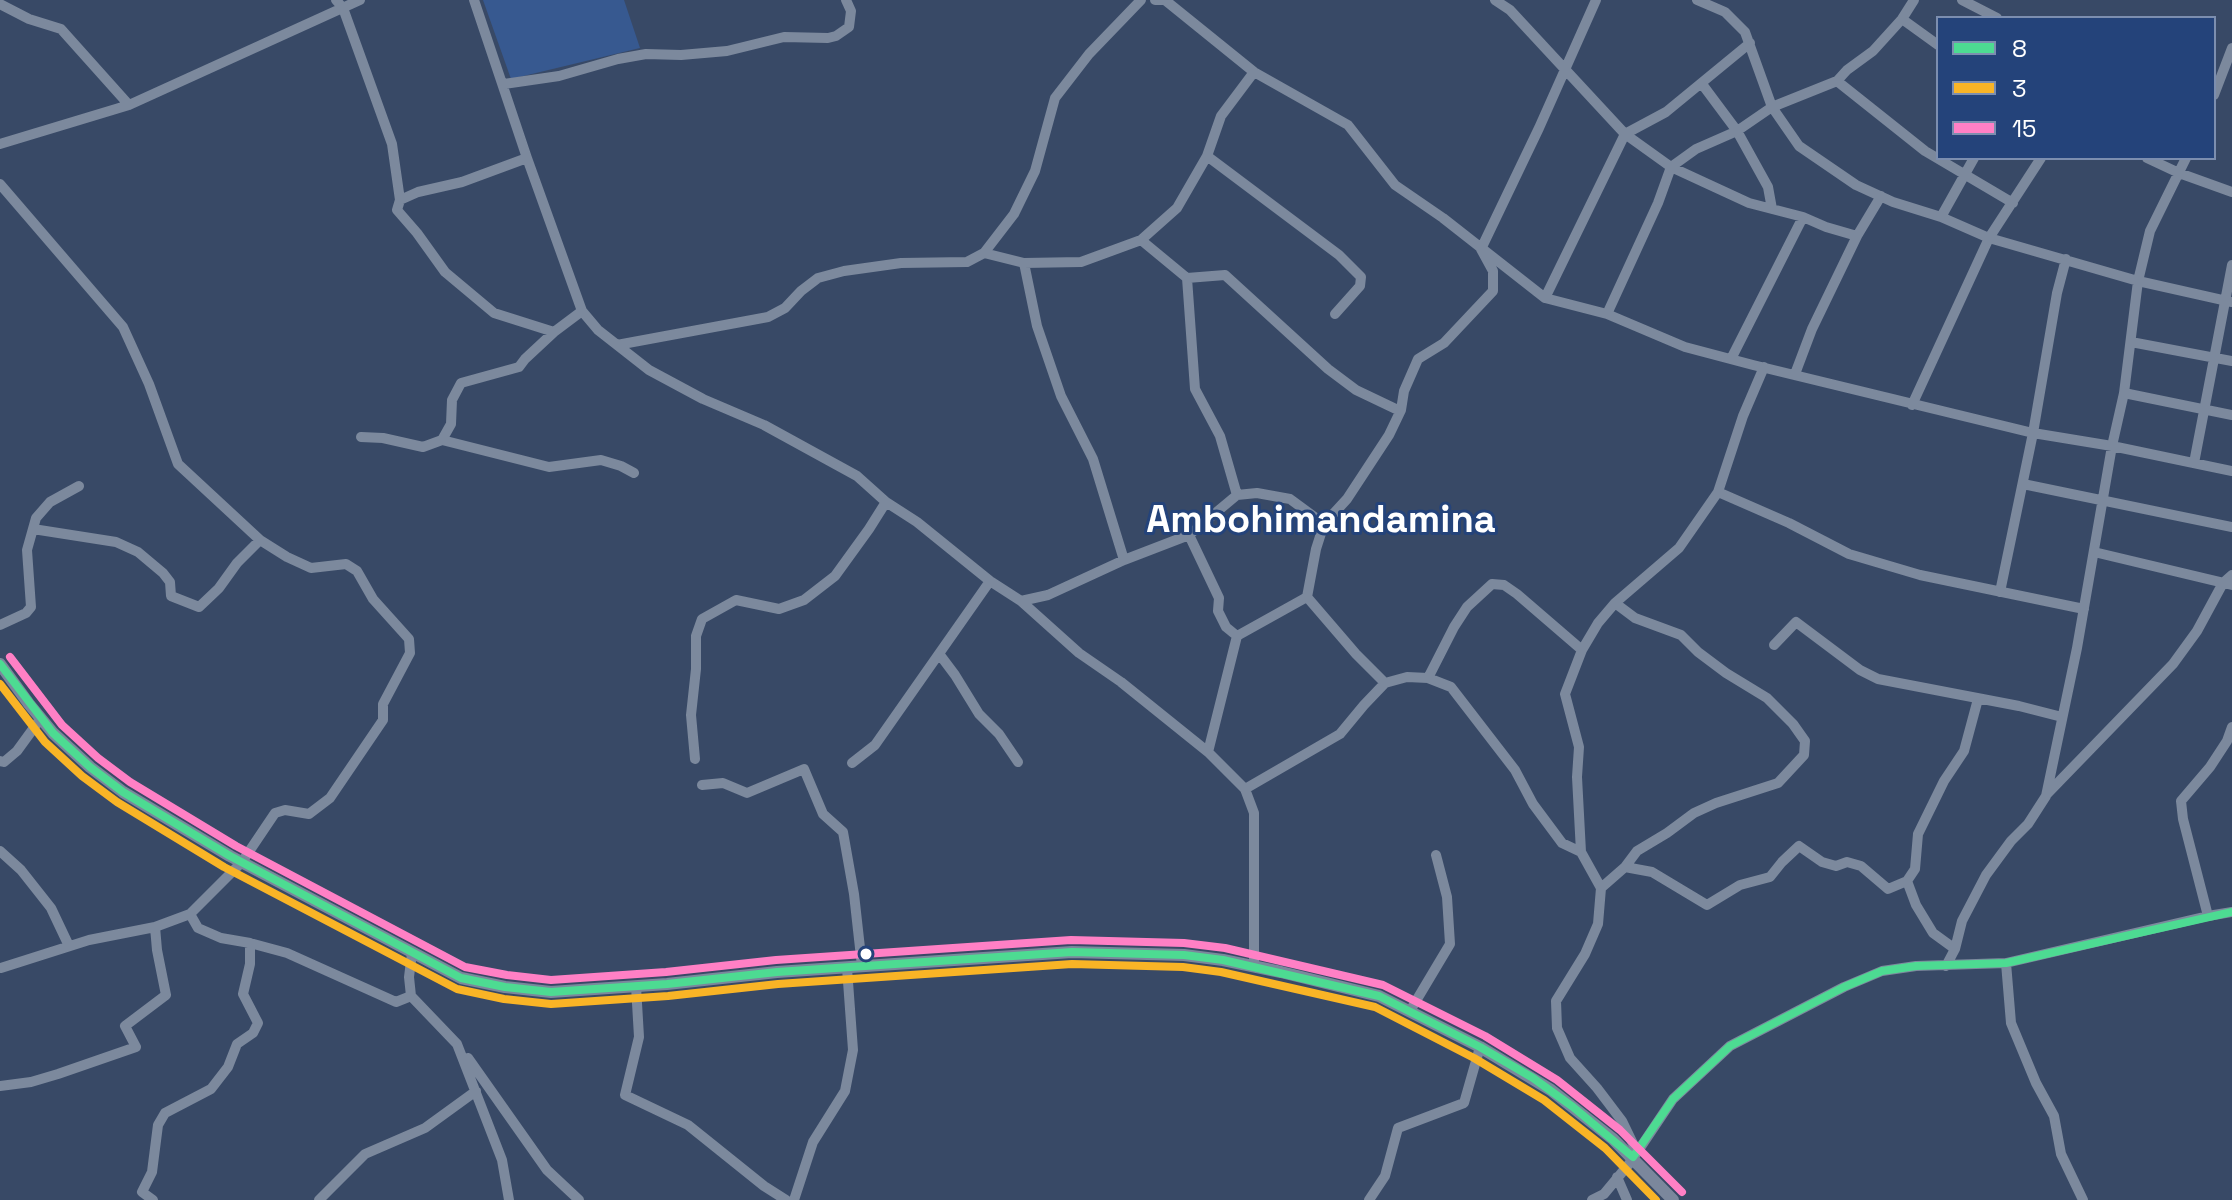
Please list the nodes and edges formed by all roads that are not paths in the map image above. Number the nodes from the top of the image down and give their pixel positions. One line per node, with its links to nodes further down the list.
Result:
1 (360, 0): 12 (street)
2 (474, 0): 21 (street)
3 (846, 0): 21 (street)
4 (1141, 0): 52 (street)
5 (1155, 0): 19 (street)
6 (1495, 0): 18 (street)
7 (1596, 0): 18 (street)
8 (1697, 0): 15 (street)
9 (1914, 0): 14 (street)
10 (1962, 0): 13 (street)
11 (0, 4): 24 (street)
12 (339, 4): 24 (street); 43 (street)
13 (1993, 16)
14 (1902, 19): 16 (street); 20 (street)
15 (1750, 43): 22 (street); 25 (street)
16 (1936, 44)
17 (2232, 48): 23 (street)
18 (1566, 68): 27 (street); 51 (street)
19 (1254, 72): 29 (street); 51 (street)
20 (1837, 81): 25 (street); 30 (street)
21 (504, 84): 31 (street)
22 (1702, 84): 26 (street); 27 (street)
23 (2216, 90)
24 (129, 105): 28 (street)
25 (1772, 107): 26 (street); 42 (street)
26 (1737, 131): 37 (street); 45 (street)
27 (1625, 134): 37 (street); 58 (street)
28 (0, 144)
29 (1207, 156): 50 (street); 61 (street)
30 (1936, 157)
31 (527, 158): 43 (street); 60 (street)
32 (1941, 160): 38 (street)
33 (1973, 160): 38 (street)
34 (2040, 160): 44 (street)
35 (2151, 160): 39 (street)
36 (2185, 160): 39 (street)
37 (1671, 167): 45 (street); 62 (street)
38 (1965, 173): 44 (street); 47 (street)
39 (2179, 173): 41 (street); 57 (street)
40 (0, 184): 93 (street)
41 (2232, 192)
42 (1881, 196): 47 (street); 48 (street)
43 (400, 200): 63 (street)
44 (2013, 203): 49 (street)
45 (1772, 209): 46 (street)
46 (1803, 217): 48 (street); 67 (street)
47 (1941, 217): 49 (street)
48 (1857, 236): 70 (street)
49 (1989, 238): 53 (street); 72 (street)
50 (1141, 240): 54 (street); 56 (street)
51 (1481, 249): 58 (street); 74 (street)
52 (984, 253): 54 (street); 65 (street)
53 (2066, 259): 57 (street); 76 (street)
54 (1024, 263): 95 (street)
55 (2232, 265): 59 (street)
56 (1187, 278): 74 (street); 86 (street)
57 (2138, 281): 59 (street); 64 (street)
58 (1545, 298): 62 (street)
59 (2229, 302): 66 (street)
60 (582, 311): 63 (street); 65 (street)
61 (1335, 314)
62 (1607, 314): 67 (street)
63 (554, 332): 78 (street)
64 (2131, 342): 66 (street); 71 (street)
65 (617, 345): 88 (street)
66 (2215, 357): 68 (street); 73 (street)
67 (1731, 359): 69 (street)
68 (2232, 361)
69 (1764, 367): 70 (street); 85 (street)
70 (1795, 374): 72 (street)
71 (2124, 393): 73 (street); 79 (street)
72 (1912, 405): 76 (street)
73 (2206, 410): 75 (street); 80 (street)
74 (1400, 411): 89 (street)
75 (2232, 415)
76 (2033, 433): 79 (street); 83 (street)
77 (361, 437): 78 (street)
78 (442, 440): 82 (street)
79 (2112, 446): 80 (street); 87 (street)
80 (2194, 463): 81 (street)
81 (2232, 471)
82 (634, 473)
83 (2023, 484): 87 (street); 99 (street)
84 (79, 486): 91 (street)
85 (1718, 492): 99 (street); 102 (street)
86 (1237, 495): 89 (street); 92 (street)
87 (2104, 501): 90 (street); 94 (street)
88 (886, 502): 97 (street); 117 (street)
89 (1324, 524): 100 (street)
90 (2232, 527)
91 (33, 529): 93 (street); 104 (street)
92 (1189, 535): 95 (street); 105 (street)
93 (260, 540): 127 (street)
94 (2094, 552): 98 (street); 103 (street)
95 (1124, 560): 101 (street)
96 (2232, 575): 98 (street)
97 (990, 581): 101 (street); 108 (street)
98 (2228, 584): 123 (street)
99 (2000, 592): 103 (street)
100 (1307, 597): 105 (street); 111 (street)
101 (1021, 601): 116 (street)
102 (1615, 603): 107 (street); 128 (street)
103 (2084, 609): 113 (street)
104 (0, 625)
105 (1237, 636): 116 (street)
106 (1774, 645): 112 (street)
107 (1582, 650): 110 (street); 125 (street)
108 (940, 655): 119 (street); 120 (street)
109 (0, 664): 114 (main road)
110 (1428, 678): 111 (street); 125 (street)
111 (1385, 683): 122 (street)
112 (1978, 699): 113 (street); 129 (street)
113 (2062, 717): 123 (street)
114 (41, 718): 118 (street); 127 (main road)
115 (2232, 727): 133 (street)
116 (1208, 752): 122 (street)
117 (695, 759)
118 (0, 761)
119 (1018, 762)
120 (852, 763)
121 (702, 785): 140 (street)
122 (1245, 789): 142 (street)
123 (2046, 796): 137 (street)
124 (0, 851): 136 (street)
125 (1581, 852): 130 (street)
126 (1436, 855): 147 (street)
127 (242, 862): 132 (street); 138 (main road)
128 (1625, 867): 129 (street); 130 (street)
129 (1907, 881): 137 (street)
130 (1601, 888): 152 (street)
131 (2232, 912): 133 (street)
132 (190, 914): 134 (street); 135 (street)
133 (2208, 916): 139 (street)
134 (155, 927): 136 (street); 150 (street)
135 (250, 943): 146 (street); 154 (street)
136 (69, 946): 143 (street)
137 (1955, 949): 141 (street)
138 (412, 953): 145 (main road); 146 (street)
139 (2006, 963): 141 (street); 164 (street)
140 (862, 966): 142 (main road); 144 (main road)
141 (1946, 966): 152 (street)
142 (1254, 967): 147 (main road)
143 (1, 968)
144 (847, 968): 145 (main road); 159 (street)
145 (636, 986): 158 (street)
146 (411, 996): 148 (street)
147 (1410, 1011): 149 (main road)
148 (457, 1044): 151 (street); 157 (street)
149 (1480, 1047): 152 (main road); 160 (street)
150 (0, 1086)
151 (476, 1091): 155 (street); 156 (street)
152 (1635, 1156): 153 (street); 163 (main road)
153 (1617, 1177): 161 (street); 162 (street)
154 (153, 1200)
155 (319, 1200)
156 (509, 1200)
157 (579, 1200)
158 (786, 1200)
159 (794, 1200)
160 (1369, 1200)
161 (1592, 1200)
162 (1627, 1200)
163 (1673, 1200)
164 (2083, 1200)

